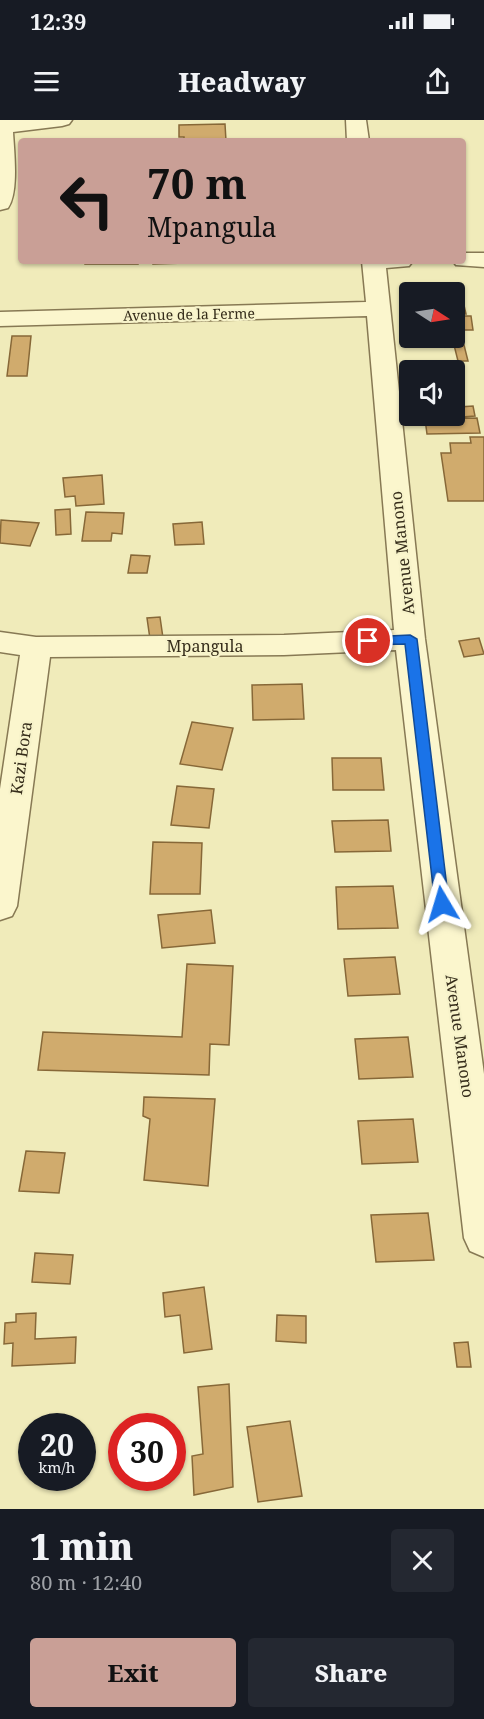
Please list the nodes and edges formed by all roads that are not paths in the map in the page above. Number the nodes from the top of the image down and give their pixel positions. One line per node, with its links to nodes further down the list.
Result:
1 (62, 120): 3 (street)
2 (356, 120): 4 (street)
3 (2, 125): 5 (street)
4 (358, 138)
5 (0, 203)
6 (466, 260): 7 (street)
7 (484, 260)
8 (374, 264): 9 (street, Avenue Manono)
9 (377, 309): 10 (street, Avenue de la Ferme); 11 (street, Avenue Manono)
10 (0, 319)
11 (410, 639): 13 (street, Mpangula); 15 (street, Avenue Manono)
12 (0, 642): 13 (street, Mpangula)
13 (36, 647): 14 (street, Kazi Bora)
14 (0, 906)
15 (484, 1238)

